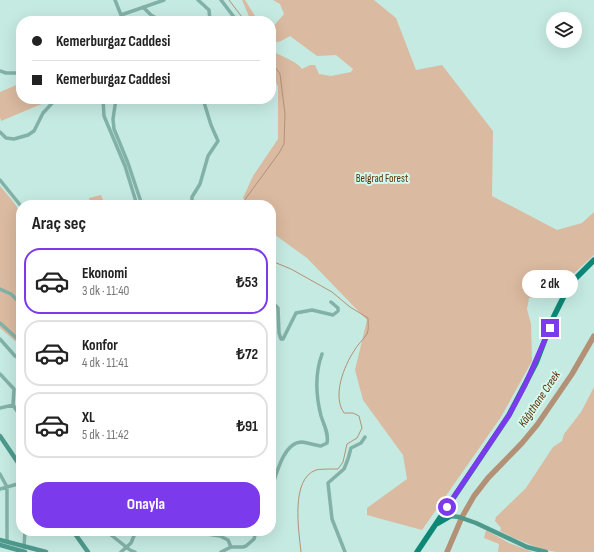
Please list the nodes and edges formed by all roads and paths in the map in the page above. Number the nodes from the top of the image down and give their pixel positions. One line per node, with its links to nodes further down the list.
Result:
1 (115, 0): 5 (street)
2 (164, 0): 5 (street)
3 (198, 0): 7 (street)
4 (221, 0): 8 (street)
5 (144, 7): 6 (street)
6 (154, 16)
7 (210, 16)
8 (232, 16)
9 (0, 71): 10 (street)
10 (16, 73)
11 (51, 104): 15 (street)
12 (103, 104): 18 (street)
13 (115, 104): 19 (street)
14 (205, 104): 20 (street)
15 (0, 132)
16 (0, 180): 17 (street)
17 (16, 200)
18 (135, 200)
19 (140, 200)
20 (192, 200)
21 (594, 260): 37 (main road)
22 (0, 289): 23 (street)
23 (16, 299)
24 (331, 302): 25 (street)
25 (276, 306)
26 (0, 323): 27 (street)
27 (16, 337)
28 (0, 339): 30 (street)
29 (322, 354): 40 (street)
30 (16, 356)
31 (1, 376): 32 (street)
32 (13, 405): 33 (street); 34 (street)
33 (0, 408)
34 (16, 410)
35 (0, 436): 38 (main road)
36 (365, 437): 62 (street)
37 (491, 440): 44 (main road); 44 (main road)
38 (16, 460)
39 (0, 474): 42 (street)
40 (276, 476)
41 (16, 484): 42 (street)
42 (7, 487): 43 (street); 52 (street)
43 (0, 489)
44 (449, 513): 63 (main road); 64 (main road); 65 (main road)
45 (25, 536): 56 (street)
46 (77, 536): 58 (main road)
47 (113, 536): 54 (street)
48 (134, 536): 54 (street)
49 (220, 536): 55 (street)
50 (255, 536): 55 (street)
51 (0, 540): 52 (main road)
52 (7, 542): 56 (main road)
53 (0, 545): 56 (main road)
54 (127, 547): 59 (street); 60 (street)
55 (231, 547): 61 (street)
56 (24, 551): 57 (main road)
57 (46, 552)
58 (88, 552)
59 (121, 552)
60 (135, 552)
61 (222, 552)
62 (344, 552)
63 (412, 552)
64 (417, 552)
65 (546, 552)

